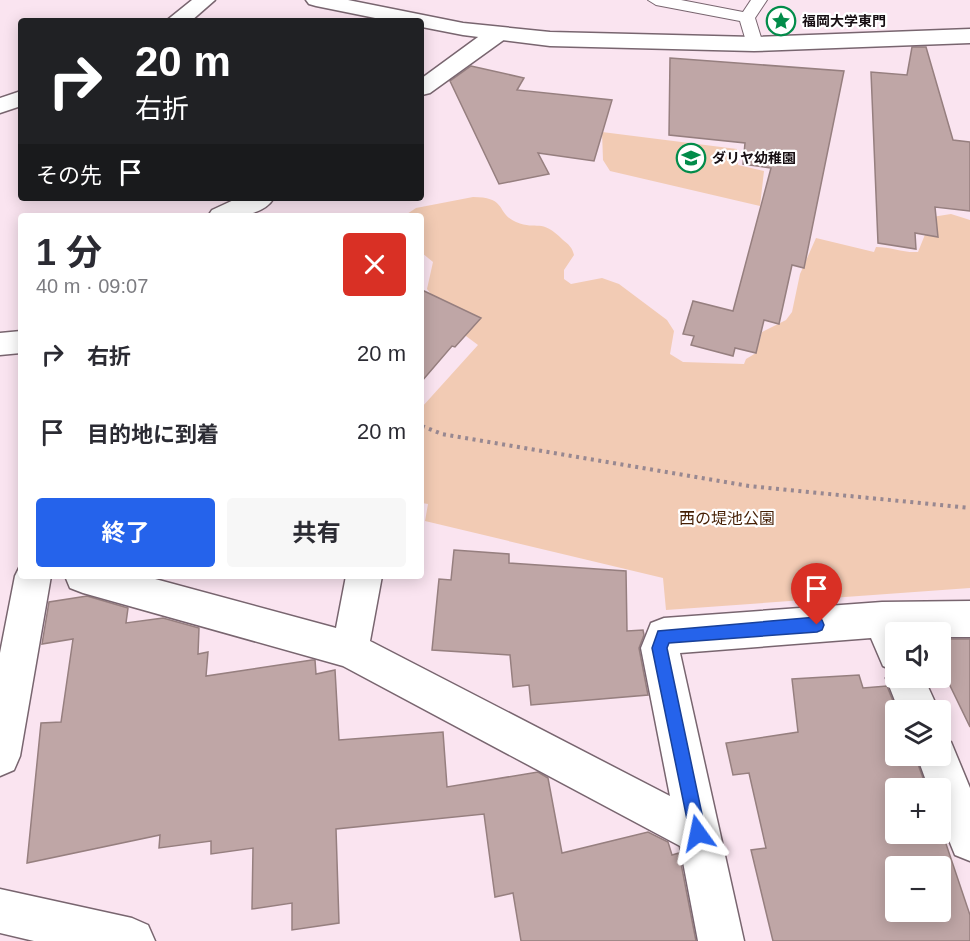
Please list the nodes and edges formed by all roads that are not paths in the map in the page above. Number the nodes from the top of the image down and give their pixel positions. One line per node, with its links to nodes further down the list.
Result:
1 (205, 0): 5 (street)
2 (316, 0): 6 (street)
3 (656, 0): 7 (lane)
4 (759, 0): 7 (lane)
5 (181, 18)
6 (412, 18)
7 (747, 18): 11 (lane)
8 (424, 20): 9 (street)
9 (497, 34): 11 (street); 12 (street)
10 (970, 36): 11 (street)
11 (754, 44)
12 (424, 87)
13 (18, 99): 14 (street)
14 (0, 106)
15 (254, 201): 16 (street)
16 (228, 213)
17 (18, 342): 18 (street)
18 (0, 344)
19 (32, 579): 26 (street)
20 (94, 579): 25 (street)
21 (363, 579): 25 (street)
22 (970, 619): 23 (street)
23 (951, 623)
24 (885, 636): 28 (street)
25 (350, 650): 28 (street)
26 (0, 756)
27 (940, 766): 29 (street)
28 (698, 833): 32 (street)
29 (970, 840)
30 (0, 911): 31 (street)
31 (132, 941)
32 (721, 941)

